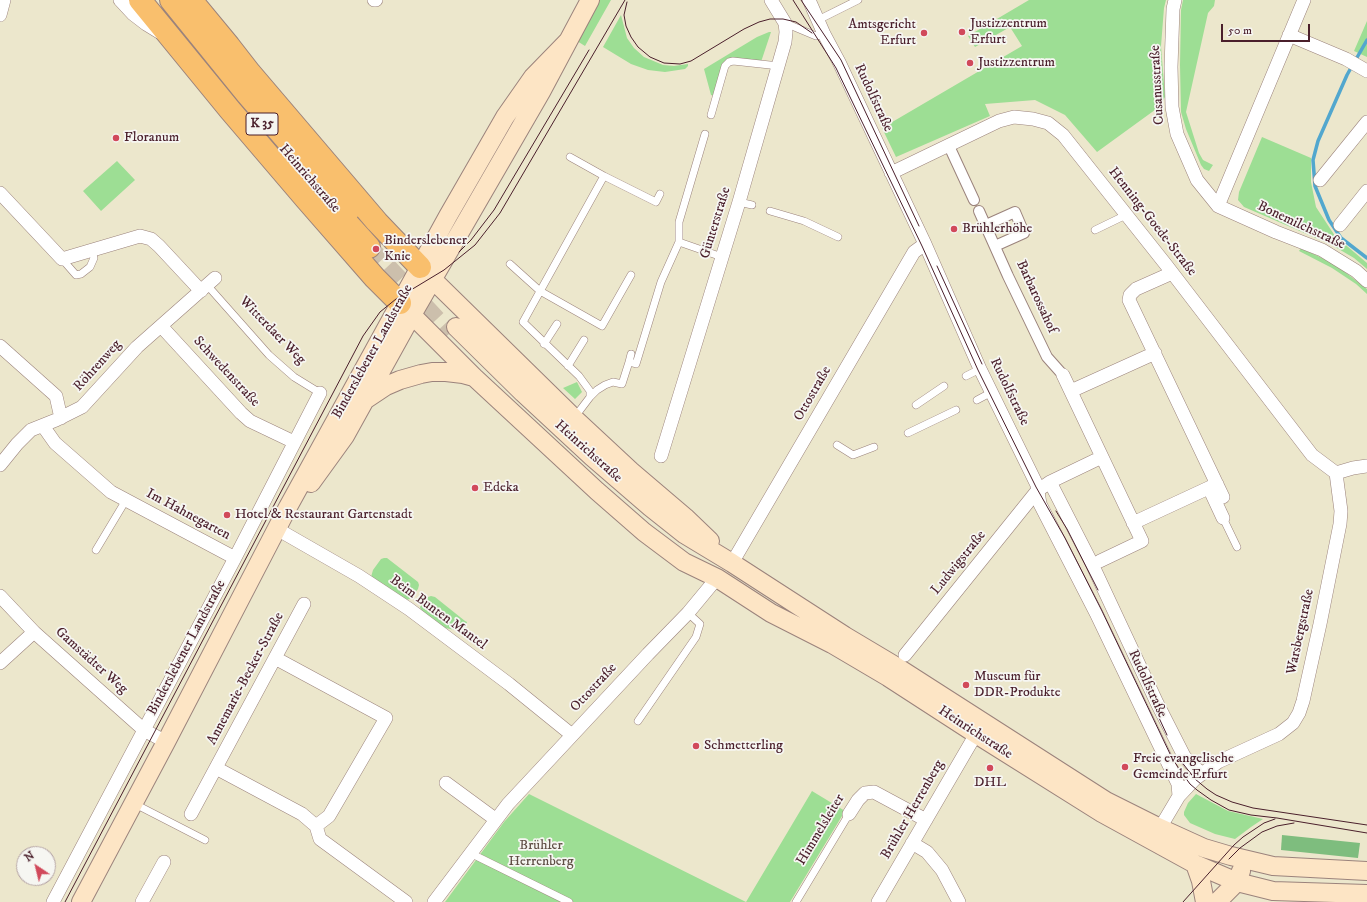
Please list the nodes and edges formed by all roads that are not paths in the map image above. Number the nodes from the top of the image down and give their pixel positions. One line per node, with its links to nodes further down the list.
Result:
1 (4, 0): 13 (street)
2 (120, 0): 18 (street)
3 (140, 0): 18 (highway, K 35)
4 (158, 0): 5 (highway, Heinrichstraße / K 35)
5 (171, 0)
6 (191, 0): 50 (highway, K 35)
7 (590, 0): 50 (main road, Binderslebener Landstraße)
8 (771, 0): 15 (street)
9 (809, 0): 14 (street, Rudolfstraße)
10 (858, 0): 14 (lane)
11 (1175, 0): 35 (street, Cusanusstraße)
12 (1304, 0): 17 (street)
13 (0, 15)
14 (818, 20): 16 (street, Rudolfstraße)
15 (786, 23): 16 (lane); 19 (street, Günterstraße)
16 (824, 34): 26 (street, Rudolfstraße)
17 (1289, 35): 20 (street); 35 (street)
18 (172, 39): 56 (highway, K 35)
19 (779, 66): 21 (lane); 33 (street, Günterstraße)
20 (1364, 68)
21 (711, 115)
22 (1367, 122): 28 (street)
23 (705, 134): 43 (lane)
24 (949, 146): 26 (street, Henning-Goede-Straße); 32 (street); 38 (street, Henning-Goede-Straße)
25 (570, 157): 27 (lane)
26 (891, 174): 44 (street, Rudolfstraße)
27 (604, 176): 31 (lane); 55 (lane)
28 (1320, 180)
29 (1367, 191): 40 (street)
30 (0, 193): 48 (street)
31 (660, 194)
32 (974, 200)
33 (739, 202): 34 (lane); 47 (street, Günterstraße)
34 (752, 205)
35 (1218, 206): 53 (street, Bonemilchstraße)
36 (770, 211): 42 (lane)
37 (979, 211): 39 (street, Barbarossahof)
38 (1126, 214): 41 (lane); 51 (street, Henning-Goede-Straße)
39 (986, 225): 45 (street, Barbarossahof); 45 (street)
40 (1340, 225)
41 (1095, 230)
42 (838, 237)
43 (679, 242): 47 (lane); 64 (lane)
44 (925, 244): 66 (street, Rudolfstraße); 103 (street, Ottostraße)
45 (995, 246): 67 (street, Barbarossahof)
46 (92, 250): 48 (street, Witterdaer Weg); 48 (lane); 54 (street, Witterdaer Weg)
47 (722, 257): 86 (street, Günterstraße)
48 (62, 259)
49 (510, 264): 55 (lane)
50 (427, 273): 56 (main road, Binderslebener Landstraße); 80 (main road, Heinrichstraße / K 35)
51 (1172, 273): 62 (street); 90 (street, Henning-Goede-Straße)
52 (631, 275): 55 (lane)
53 (1367, 281)
54 (208, 284): 58 (street, Röhrenweg); 73 (lane, Witterdaer Weg)
55 (540, 291): 60 (lane)
56 (406, 309): 69 (main road, Heinrichstraße / K 35); 75 (main road, Binderslebener Landstraße); 98 (main road, Binderslebener Landstraße)
57 (558, 324): 60 (lane)
58 (161, 326): 79 (street, Röhrenweg); 83 (street, Schwedenstraße)
59 (584, 340): 65 (lane)
60 (544, 344): 65 (lane)
61 (1, 349): 79 (street)
62 (1154, 353): 71 (street); 92 (street)
63 (632, 354): 64 (lane)
64 (629, 362): 74 (lane)
65 (568, 366): 74 (lane)
66 (980, 369): 68 (lane); 72 (street, Rudolfstraße)
67 (1064, 375): 71 (street, Barbarossahof)
68 (966, 376)
69 (474, 377): 75 (main road); 104 (main road, Heinrichstraße / K 35)
70 (944, 386): 77 (lane)
71 (1072, 391): 87 (street, Barbarossahof)
72 (992, 392): 76 (lane); 93 (street, Rudolfstraße)
73 (320, 393): 83 (street, Binderslebener Landstraße)
74 (590, 397): 80 (lane)
75 (365, 400): 98 (main road, Binderslebener Landstraße)
76 (977, 400)
77 (916, 405)
78 (956, 410): 82 (lane)
79 (61, 418): 81 (street, Röhrenweg)
80 (574, 418): 103 (main road, Heinrichstraße / K 35)
81 (43, 426): 88 (street, Röhrenweg); 95 (street, Im Hahnegarten)
82 (908, 433)
83 (294, 442): 101 (street, Binderslebener Landstraße)
84 (837, 445): 85 (lane)
85 (874, 447)
86 (661, 456)
87 (1102, 457): 91 (street); 97 (street, Barbarossahof)
88 (0, 465)
89 (1367, 466): 90 (street)
90 (1336, 473): 118 (street, Warsbergstraße)
91 (1050, 482): 93 (street); 118 (street, Rudolfstraße)
92 (1213, 486): 94 (street); 96 (street); 97 (street)
93 (1037, 490): 109 (street, Ludwigstraße); 120 (street, Rudolfstraße)
94 (1223, 497)
95 (126, 500): 100 (lane, Im Hahnegarten); 101 (street, Im Hahnegarten)
96 (1223, 518): 99 (lane)
97 (1133, 523): 102 (street, Barbarossahof)
98 (277, 529): 115 (street, Beim Bunten Mantel); 116 (main road, Binderslebener Landstraße)
99 (1237, 547)
100 (96, 550)
101 (235, 558): 113 (street, Binderslebener Landstraße)
102 (1100, 560)
103 (732, 563): 104 (main road, Heinrichstraße / K 35); 127 (main road, Heinrichstraße / K 35)
104 (717, 578): 107 (street, Ottostraße); 114 (main road, Heinrichstraße / K 35)
105 (0, 596): 108 (street, Gamstädter Weg)
106 (304, 604): 110 (street, Annemarie-Becker-Straße)
107 (688, 613): 112 (lane); 115 (street, Ottostraße)
108 (34, 632): 111 (street); 113 (street, Gamstädter Weg)
109 (905, 655)
110 (275, 658): 117 (street, Annemarie-Becker-Straße); 126 (street)
111 (0, 663)
112 (638, 721)
113 (144, 730): 116 (street, Gamstädter Weg); 138 (street, Binderslebener Landstraße)
114 (976, 734): 125 (street, Brühler Herrenberg); 133 (main road, Heinrichstraße / K 35)
115 (572, 735): 124 (street, Ottostraße)
116 (166, 742): 121 (main road, Binderslebener Landstraße)
117 (216, 768): 122 (street, Annemarie-Becker-Straße); 126 (street, Annemarie-Becker-Straße)
118 (1202, 774): 120 (street)
119 (446, 783): 124 (street)
120 (1179, 796): 127 (street)
121 (133, 803): 128 (lane); 139 (main road, Binderslebener Landstraße)
122 (191, 814)
123 (849, 814): 125 (street, Himmelsleiter); 144 (lane, Himmelsleiter)
124 (495, 819): 130 (street, Ottostraße)
125 (926, 820): 129 (street, Brühler Herrenberg)
126 (316, 826): 141 (street, Annemarie-Becker-Straße)
127 (1160, 828): 131 (main road, Heinrichstraße / K 35)
128 (205, 840)
129 (912, 843): 145 (street, Brühler Herrenberg); 146 (street)
130 (470, 853): 142 (street, Ottostraße); 143 (lane)
131 (1246, 859): 134 (main road, Heinrichstraße); 135 (main road)
132 (164, 862): 140 (street)
133 (1195, 864): 135 (main road, Heinrichstraße / K 35); 147 (main road)
134 (1367, 871)
135 (1237, 882): 137 (main road, Heinrichstraße); 148 (main road)
136 (1367, 894): 137 (main road, Heinrichstraße)
137 (1312, 897)
138 (53, 902)
139 (81, 902)
140 (142, 902)
141 (406, 902)
142 (434, 902)
143 (569, 902)
144 (796, 902)
145 (878, 902)
146 (959, 902)
147 (1205, 902)
148 (1217, 902)

